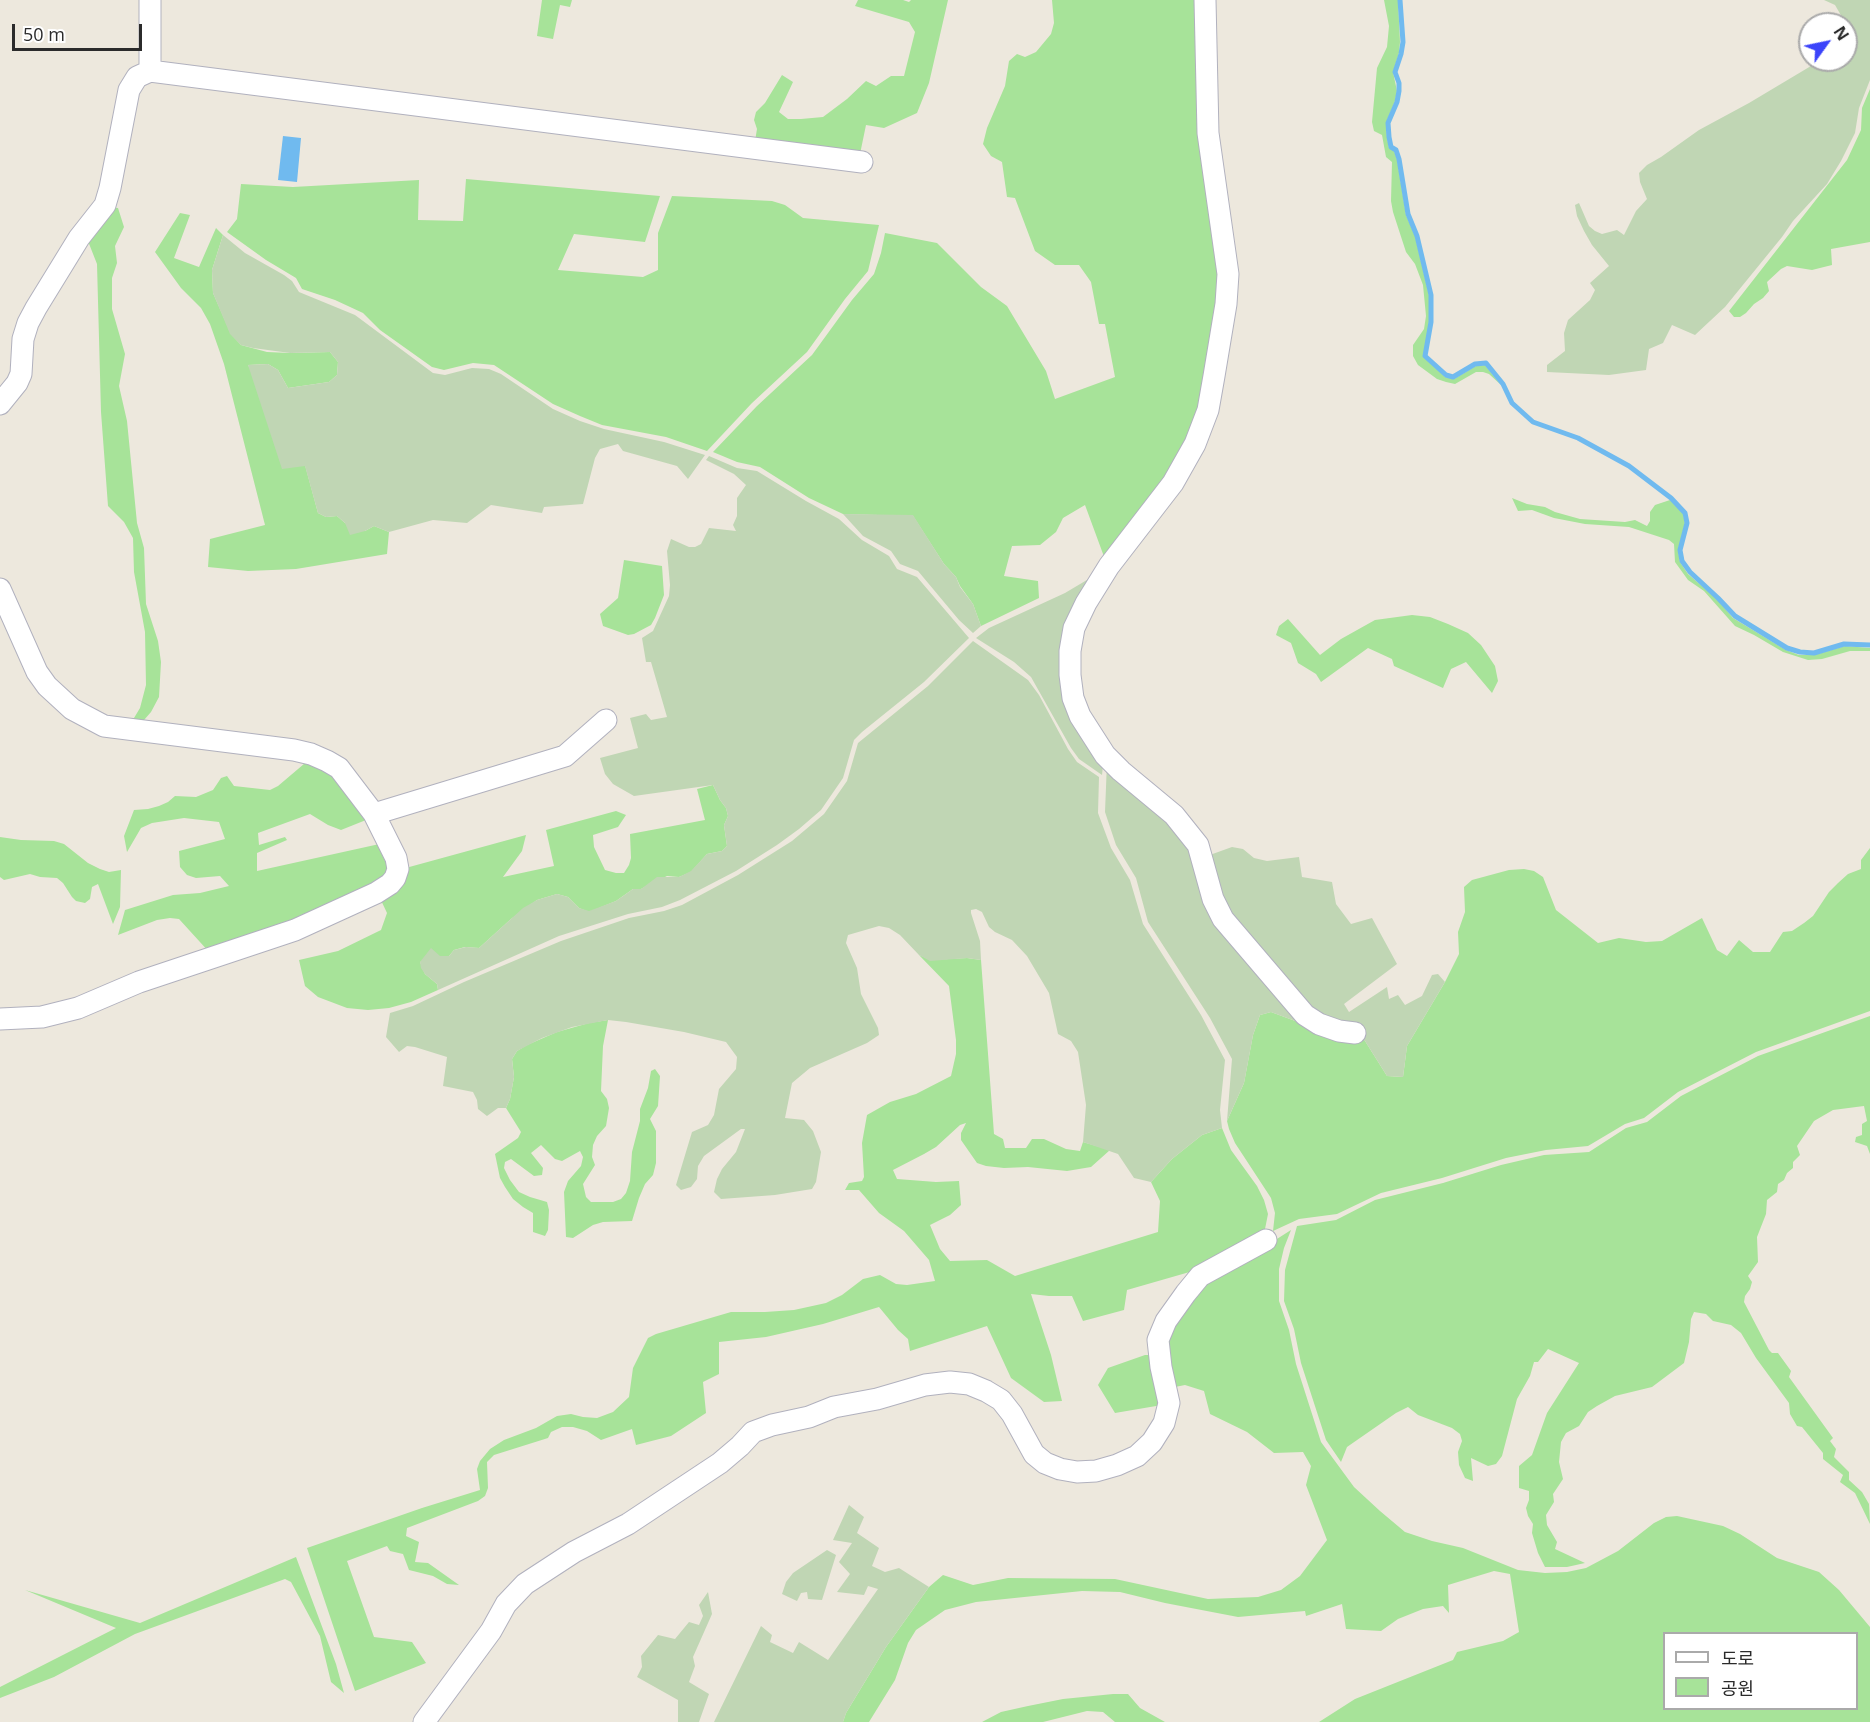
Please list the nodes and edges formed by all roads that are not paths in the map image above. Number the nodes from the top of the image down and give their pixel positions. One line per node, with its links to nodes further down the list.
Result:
1 (150, 0): 3 (street)
2 (1206, 0): 10 (street)
3 (150, 71): 4 (street); 5 (street)
4 (862, 162)
5 (0, 404)
6 (0, 589): 8 (street)
7 (606, 720): 8 (street)
8 (374, 814): 9 (street)
9 (0, 1019)
10 (1355, 1033)
11 (1266, 1240): 12 (street)
12 (424, 1722)

